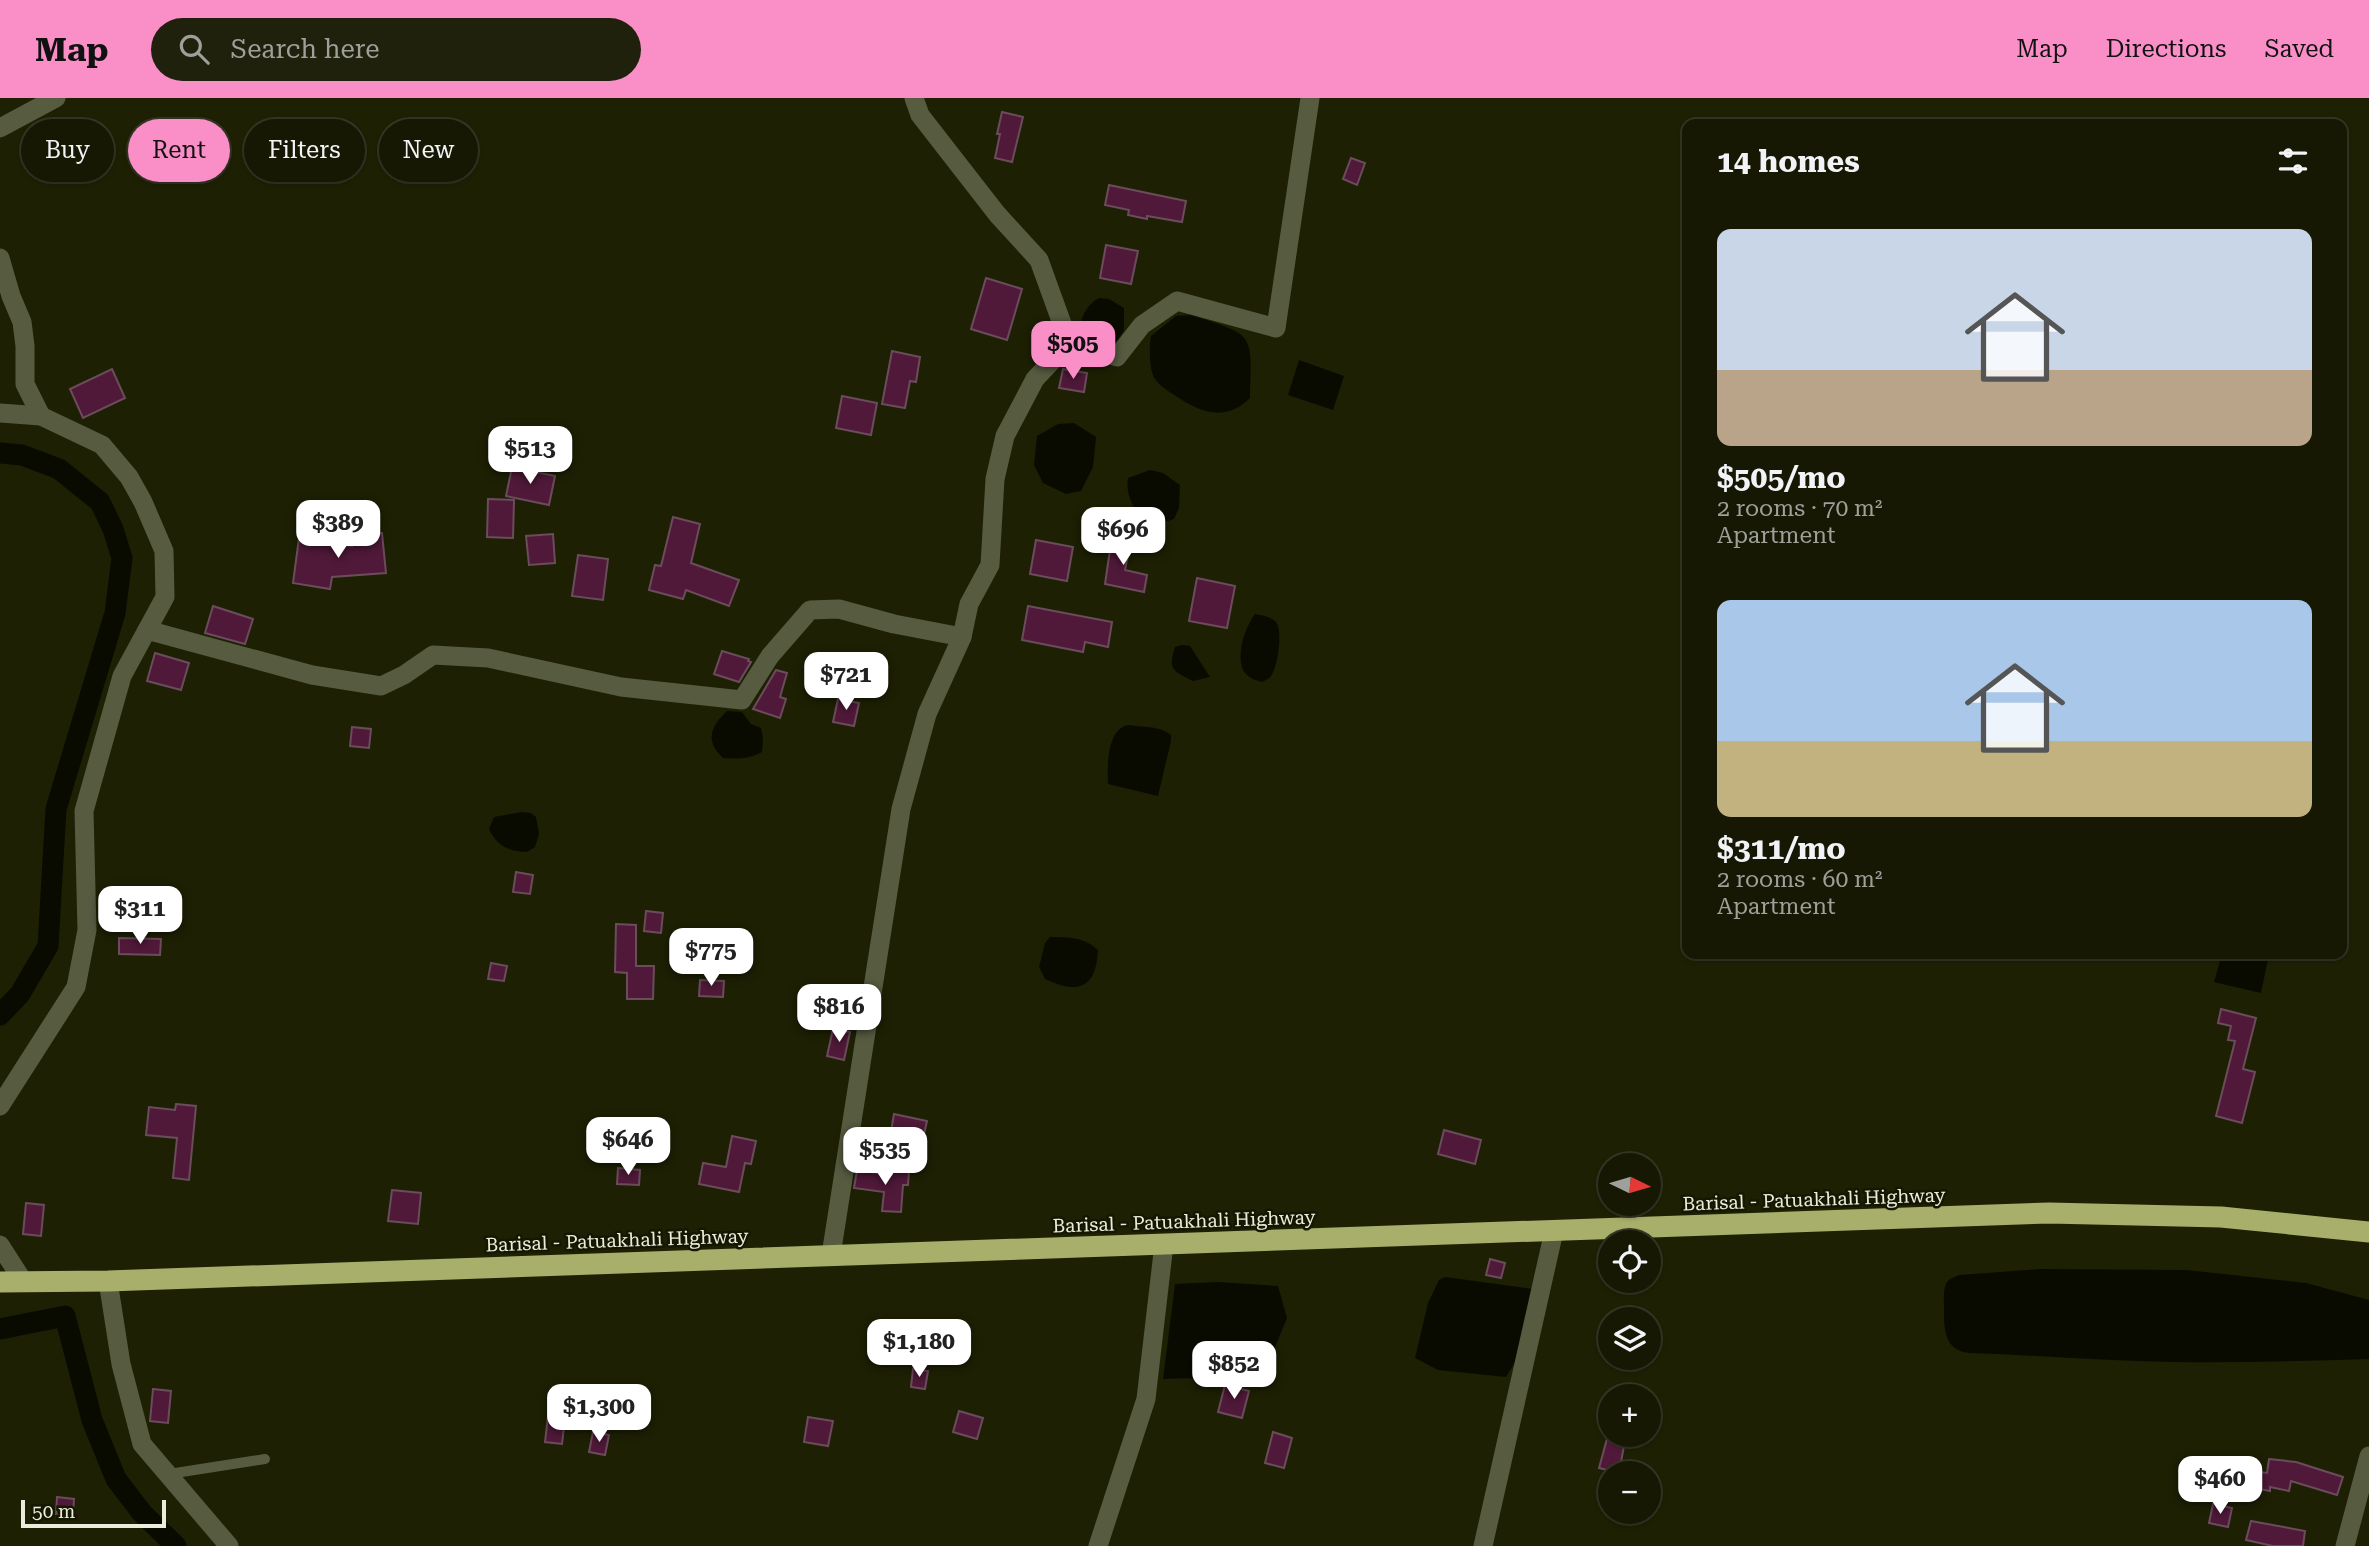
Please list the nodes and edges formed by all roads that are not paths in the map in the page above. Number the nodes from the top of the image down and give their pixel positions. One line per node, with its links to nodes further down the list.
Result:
1 (56, 98): 4 (street)
2 (914, 98): 6 (street)
3 (1310, 98): 6 (street)
4 (0, 128)
5 (0, 258): 8 (street)
6 (1069, 343): 10 (street)
7 (0, 413): 8 (street)
8 (41, 416): 9 (street)
9 (147, 630): 10 (street); 11 (street)
10 (962, 637): 16 (street)
11 (0, 1106)
12 (1554, 1231): 13 (highway, Barisal - Patuakhali Highway); 14 (highway, Barisal - Patuakhali Highway); 24 (street)
13 (2369, 1232)
14 (1164, 1244): 16 (highway, Barisal - Patuakhali Highway); 23 (street)
15 (0, 1245): 17 (street)
16 (831, 1255): 18 (highway, Barisal - Patuakhali Highway)
17 (8, 1282): 18 (highway, Barisal - Patuakhali Highway)
18 (108, 1282): 21 (street)
19 (2369, 1456): 25 (street)
20 (264, 1459): 21 (lane)
21 (168, 1475): 22 (street)
22 (229, 1546)
23 (1098, 1546)
24 (1483, 1546)
25 (2345, 1546)

